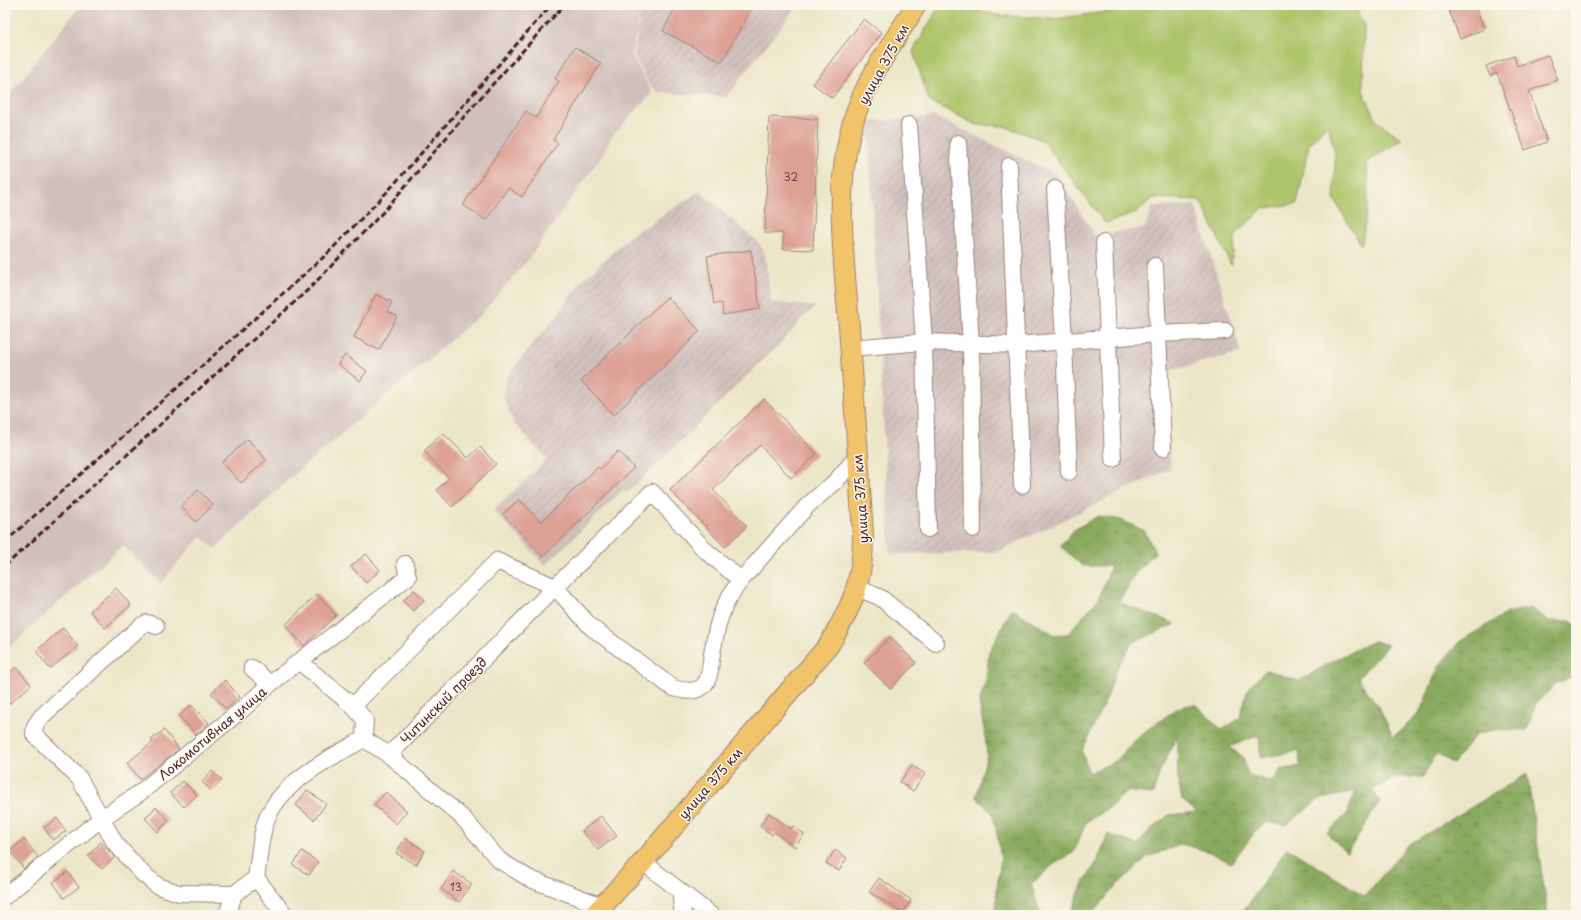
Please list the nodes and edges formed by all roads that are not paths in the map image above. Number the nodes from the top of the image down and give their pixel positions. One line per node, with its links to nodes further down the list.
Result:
1 (916, 5): 15 (main road, улица 375 км)
2 (910, 125): 12 (street)
3 (958, 143): 13 (street)
4 (1009, 166): 14 (street)
5 (1055, 189): 11 (street)
6 (1104, 243): 10 (street)
7 (1155, 266): 9 (street)
8 (1225, 331): 9 (street)
9 (1157, 334): 10 (street); 16 (street)
10 (1109, 338): 11 (street); 18 (street)
11 (1064, 340): 14 (street); 19 (street)
12 (924, 342): 13 (street); 15 (street); 21 (street)
13 (971, 344): 14 (street); 22 (street)
14 (1016, 345): 20 (street)
15 (850, 348): 17 (main road, улица 375 км)
16 (1163, 448)
17 (857, 457): 24 (street); 26 (main road, улица 375 км)
18 (1113, 459)
19 (1068, 472)
20 (1022, 484)
21 (928, 529)
22 (973, 530)
23 (404, 564): 29 (street, Локомотивная улица)
24 (741, 580): 25 (street, Читинский проезд); 25 (street)
25 (554, 587): 32 (street); 34 (street, Читинский проезд)
26 (858, 588): 28 (street); 36 (main road, улица 375 км)
27 (156, 626): 35 (street)
28 (936, 643)
29 (300, 662): 31 (street, Локомотивная улица); 32 (street)
30 (252, 668): 31 (street)
31 (270, 684): 35 (street, Локомотивная улица)
32 (353, 706): 33 (street)
33 (364, 739): 34 (street, Читинский проезд); 37 (street)
34 (389, 755): 41 (street)
35 (102, 818): 39 (street); 40 (street, Локомотивная улица)
36 (643, 862): 38 (street); 41 (main road, улица 375 км)
37 (256, 878): 39 (street); 43 (street)
38 (680, 891): 44 (street); 45 (street)
39 (234, 894): 42 (street)
40 (5, 896)
41 (598, 911)
42 (227, 915)
43 (285, 915)
44 (683, 915)
45 (711, 915)

